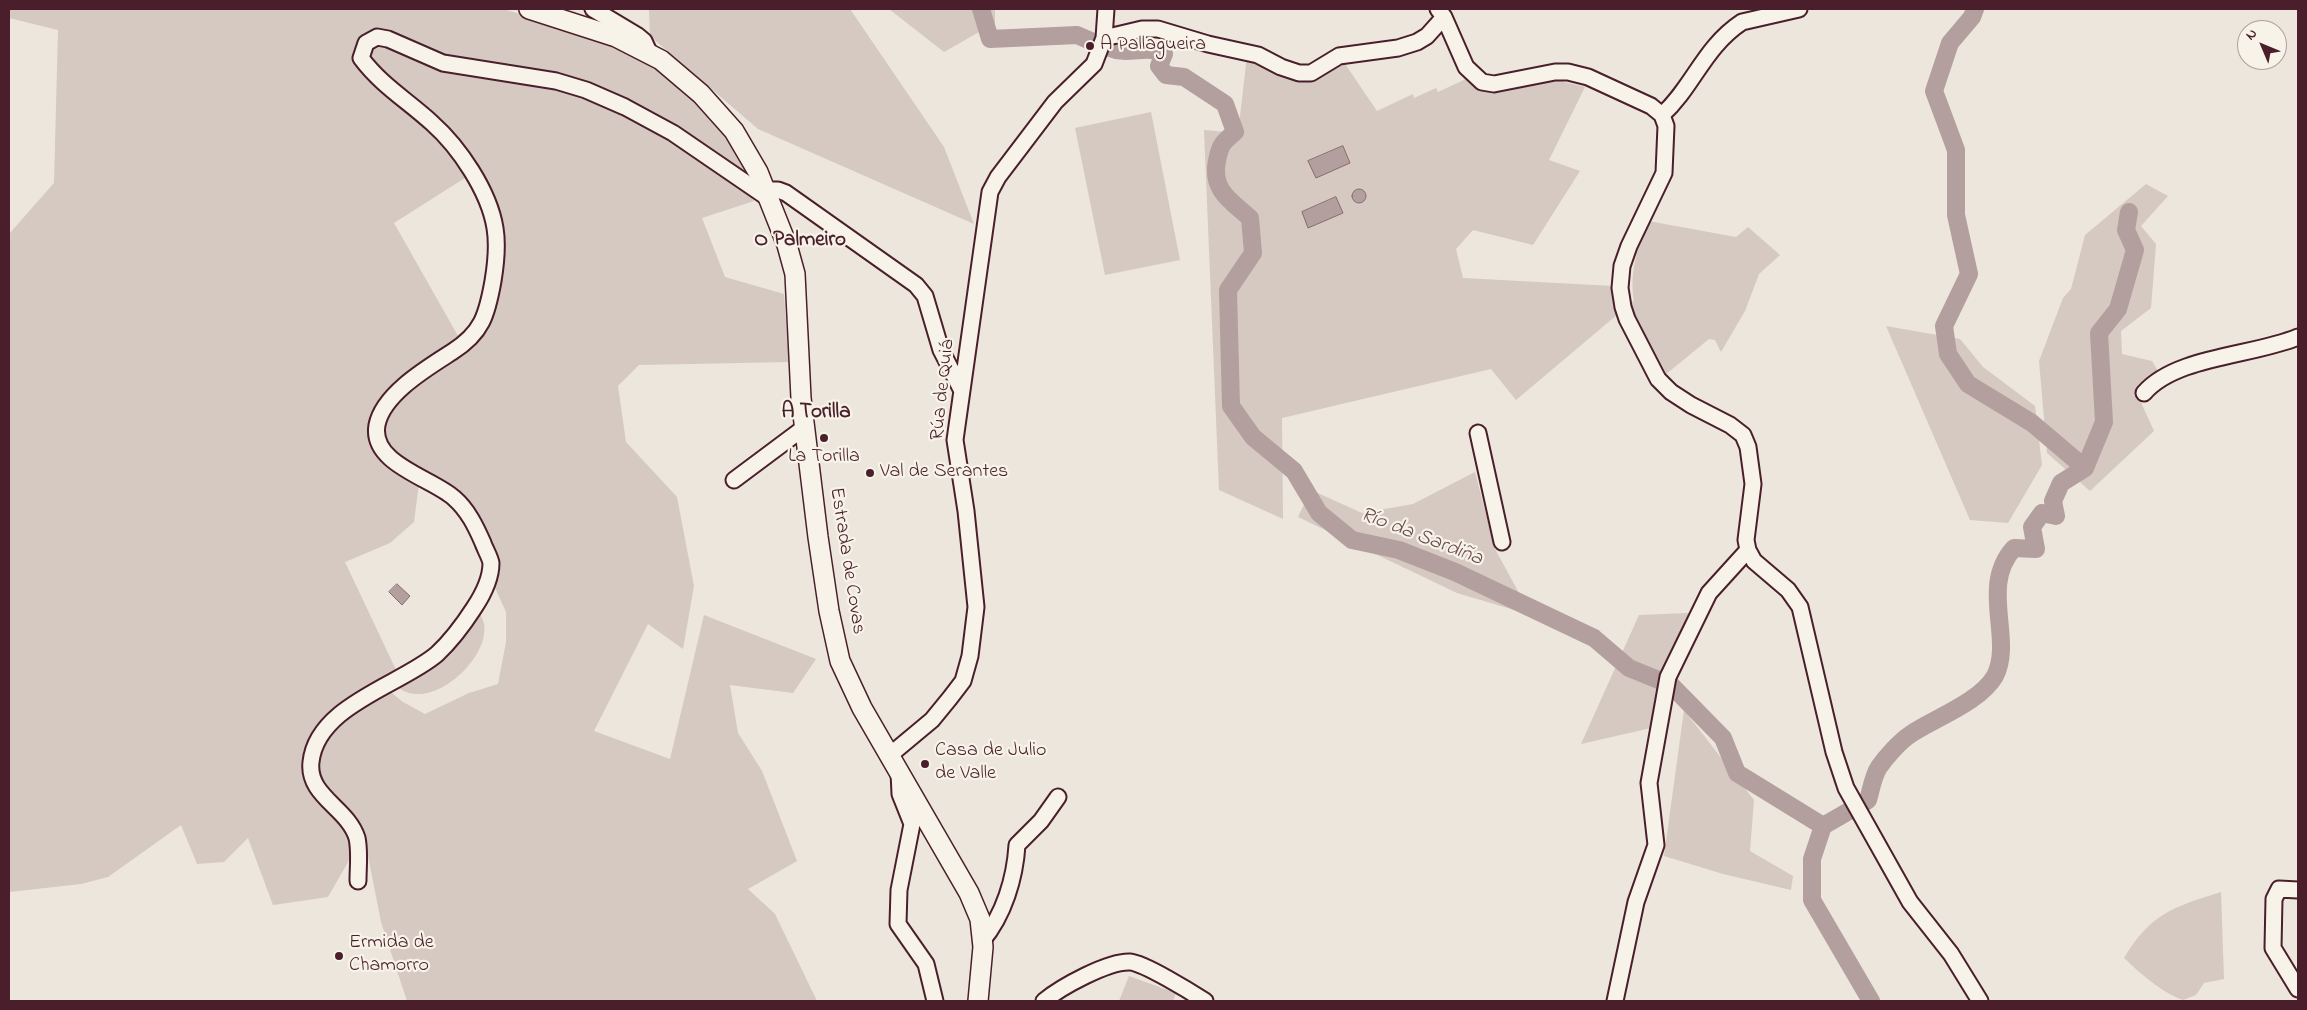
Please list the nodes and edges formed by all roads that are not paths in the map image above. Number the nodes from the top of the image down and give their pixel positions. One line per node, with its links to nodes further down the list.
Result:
1 (529, 9): 7 (main road, Estrada de Covas)
2 (593, 9): 7 (street)
3 (1106, 9): 6 (street, Rúa de Quiá)
4 (1799, 9): 8 (street)
5 (1441, 13): 6 (street); 8 (street)
6 (1104, 38): 11 (street, Rúa de Quiá)
7 (649, 52): 9 (main road, Estrada de Covas)
8 (1662, 115): 17 (street)
9 (767, 194): 11 (street); 13 (main road, Estrada de Covas); 21 (street)
10 (2298, 337): 12 (street)
11 (961, 389): 18 (street, Rúa de Quiá)
12 (2144, 393)
13 (805, 427): 15 (street); 18 (main road, Estrada de Covas)
14 (1478, 433): 16 (street)
15 (734, 480)
16 (1502, 542)
17 (1748, 550): 29 (street); 30 (street)
18 (890, 755): 19 (main road, Estrada de Covas)
19 (899, 772): 23 (main road, Estrada de Covas); 25 (street)
20 (1058, 797): 23 (street)
21 (358, 880)
22 (2298, 890): 24 (street)
23 (982, 941): 26 (main road, Estrada de Covas)
24 (2298, 989)
25 (935, 1001)
26 (978, 1001)
27 (1044, 1001): 28 (street)
28 (1205, 1001)
29 (1615, 1001)
30 (1980, 1001)

